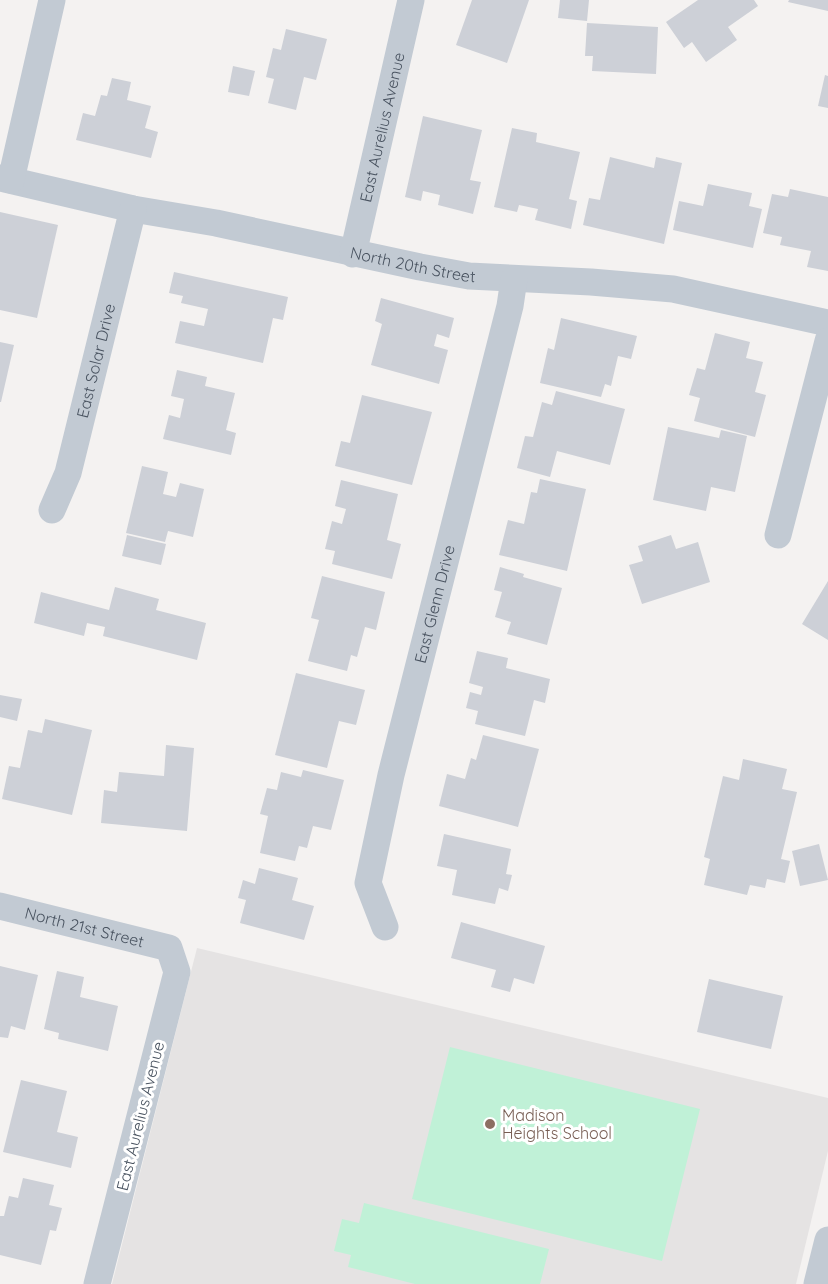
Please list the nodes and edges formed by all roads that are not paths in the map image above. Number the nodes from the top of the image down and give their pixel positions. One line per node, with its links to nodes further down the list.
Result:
1 (52, 0): 3 (street)
2 (411, 0): 5 (street, East Aurelius Avenue)
3 (5, 179): 4 (street, North 20th Street)
4 (133, 209): 5 (street, North 20th Street); 9 (street, East Solar Drive)
5 (353, 254): 6 (street, North 20th Street)
6 (514, 279): 7 (street, North 20th Street); 12 (street, East Glenn Drive)
7 (828, 323)
8 (828, 341): 10 (street)
9 (51, 510)
10 (778, 536)
11 (0, 906): 13 (street, North 21st Street)
12 (385, 927)
13 (169, 948): 15 (street, East Aurelius Avenue)
14 (828, 1240): 16 (street)
15 (97, 1284)
16 (817, 1284)

